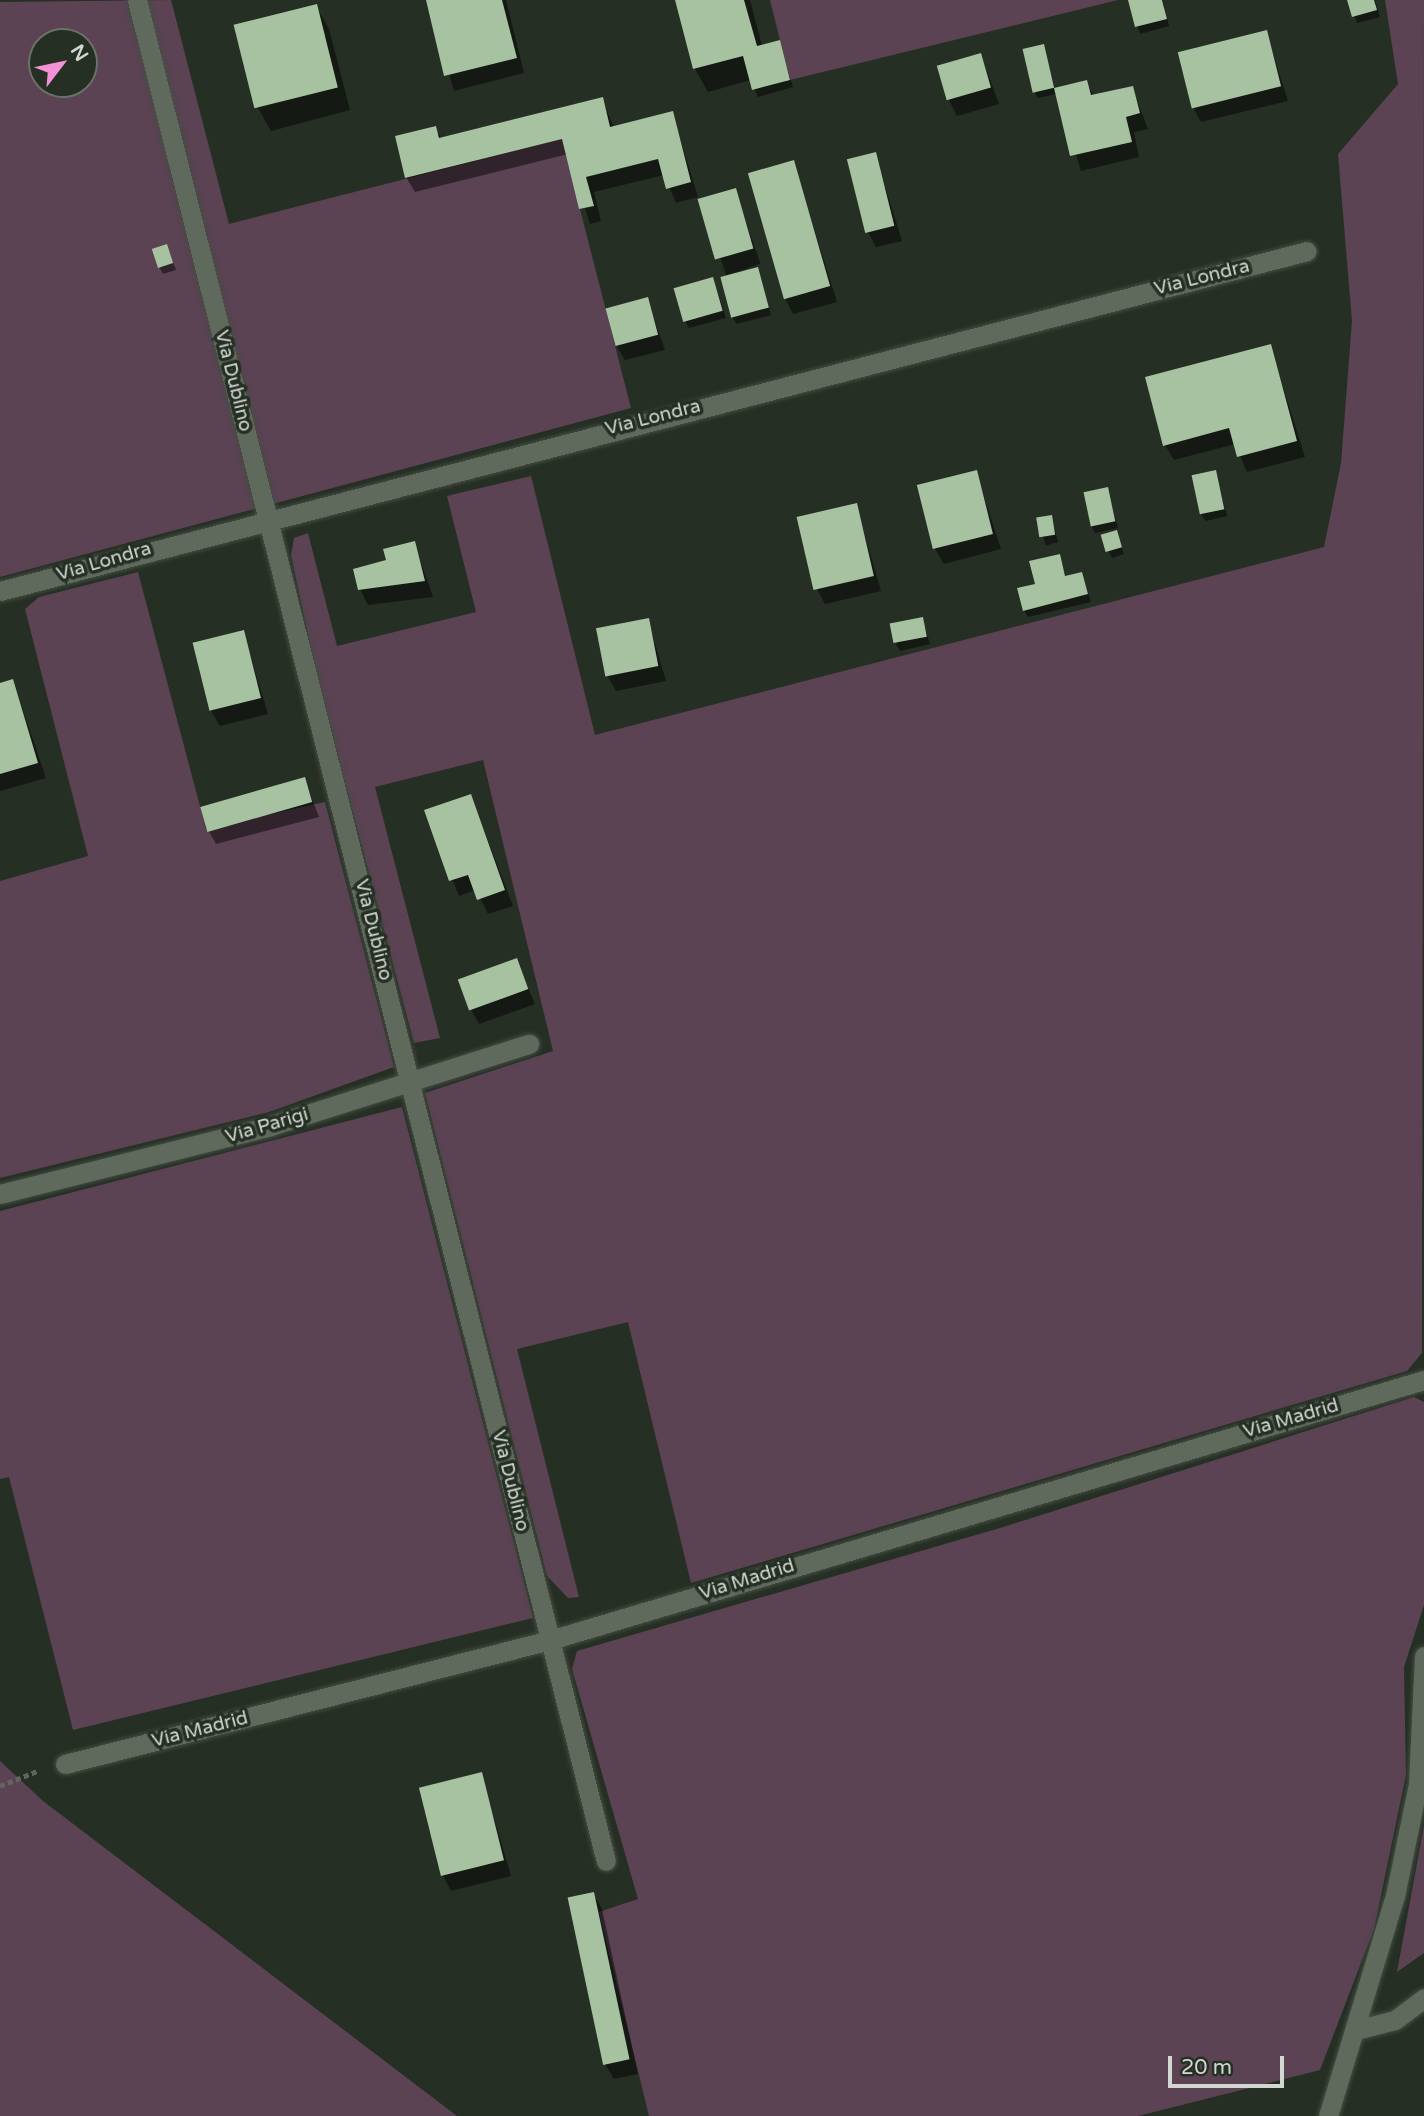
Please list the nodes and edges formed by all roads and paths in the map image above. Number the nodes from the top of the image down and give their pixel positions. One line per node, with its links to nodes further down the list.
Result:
1 (137, 0): 3 (street, Via Dublino)
2 (1307, 251): 3 (street, Via Londra)
3 (267, 517): 4 (street, Via Londra); 6 (street, Via Dublino)
4 (0, 591)
5 (529, 1044): 6 (street, Via Parigi)
6 (412, 1083): 7 (street, Via Parigi); 9 (street, Via Dublino)
7 (0, 1194)
8 (1424, 1380): 9 (street, Via Madrid)
9 (550, 1640): 11 (street, Via Madrid); 13 (street, Via Dublino)
10 (1424, 1656): 15 (street)
11 (65, 1764): 12 (path)
12 (0, 1786)
13 (606, 1861)
14 (1424, 1998): 15 (street)
15 (1356, 2030): 16 (street)
16 (1328, 2116)

